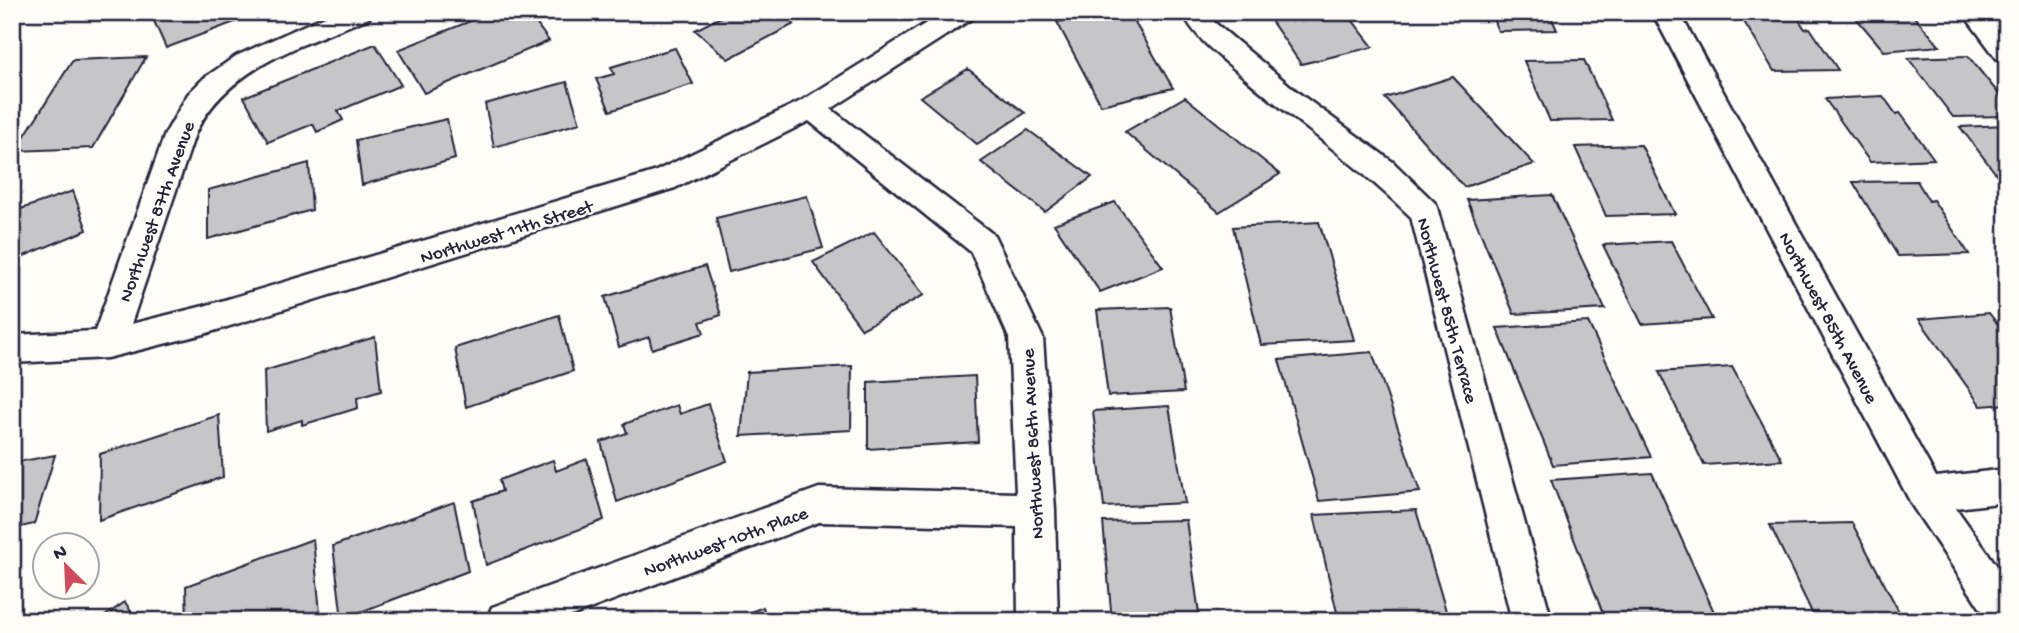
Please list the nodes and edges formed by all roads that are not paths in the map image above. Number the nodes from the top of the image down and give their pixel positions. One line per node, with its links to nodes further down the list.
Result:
1 (360, 12): 8 (street, Northwest 87th Avenue)
2 (964, 12): 7 (street, Northwest 11th Street)
3 (1195, 12): 16 (street, Northwest 85th Terrace)
4 (1665, 12): 11 (street, Northwest 85th Avenue)
5 (1975, 12): 6 (street)
6 (2007, 52)
7 (811, 108): 8 (street, Northwest 11th Street); 12 (street, Northwest 86th Avenue)
8 (107, 344): 9 (street, Northwest 11th Street)
9 (12, 349)
10 (2007, 485): 11 (street)
11 (1926, 495): 13 (street, Northwest 85th Avenue)
12 (1036, 510): 14 (street, Northwest 10th Place); 15 (street, Northwest 86th Avenue)
13 (2007, 614)
14 (506, 621)
15 (1038, 621)
16 (1532, 621)

